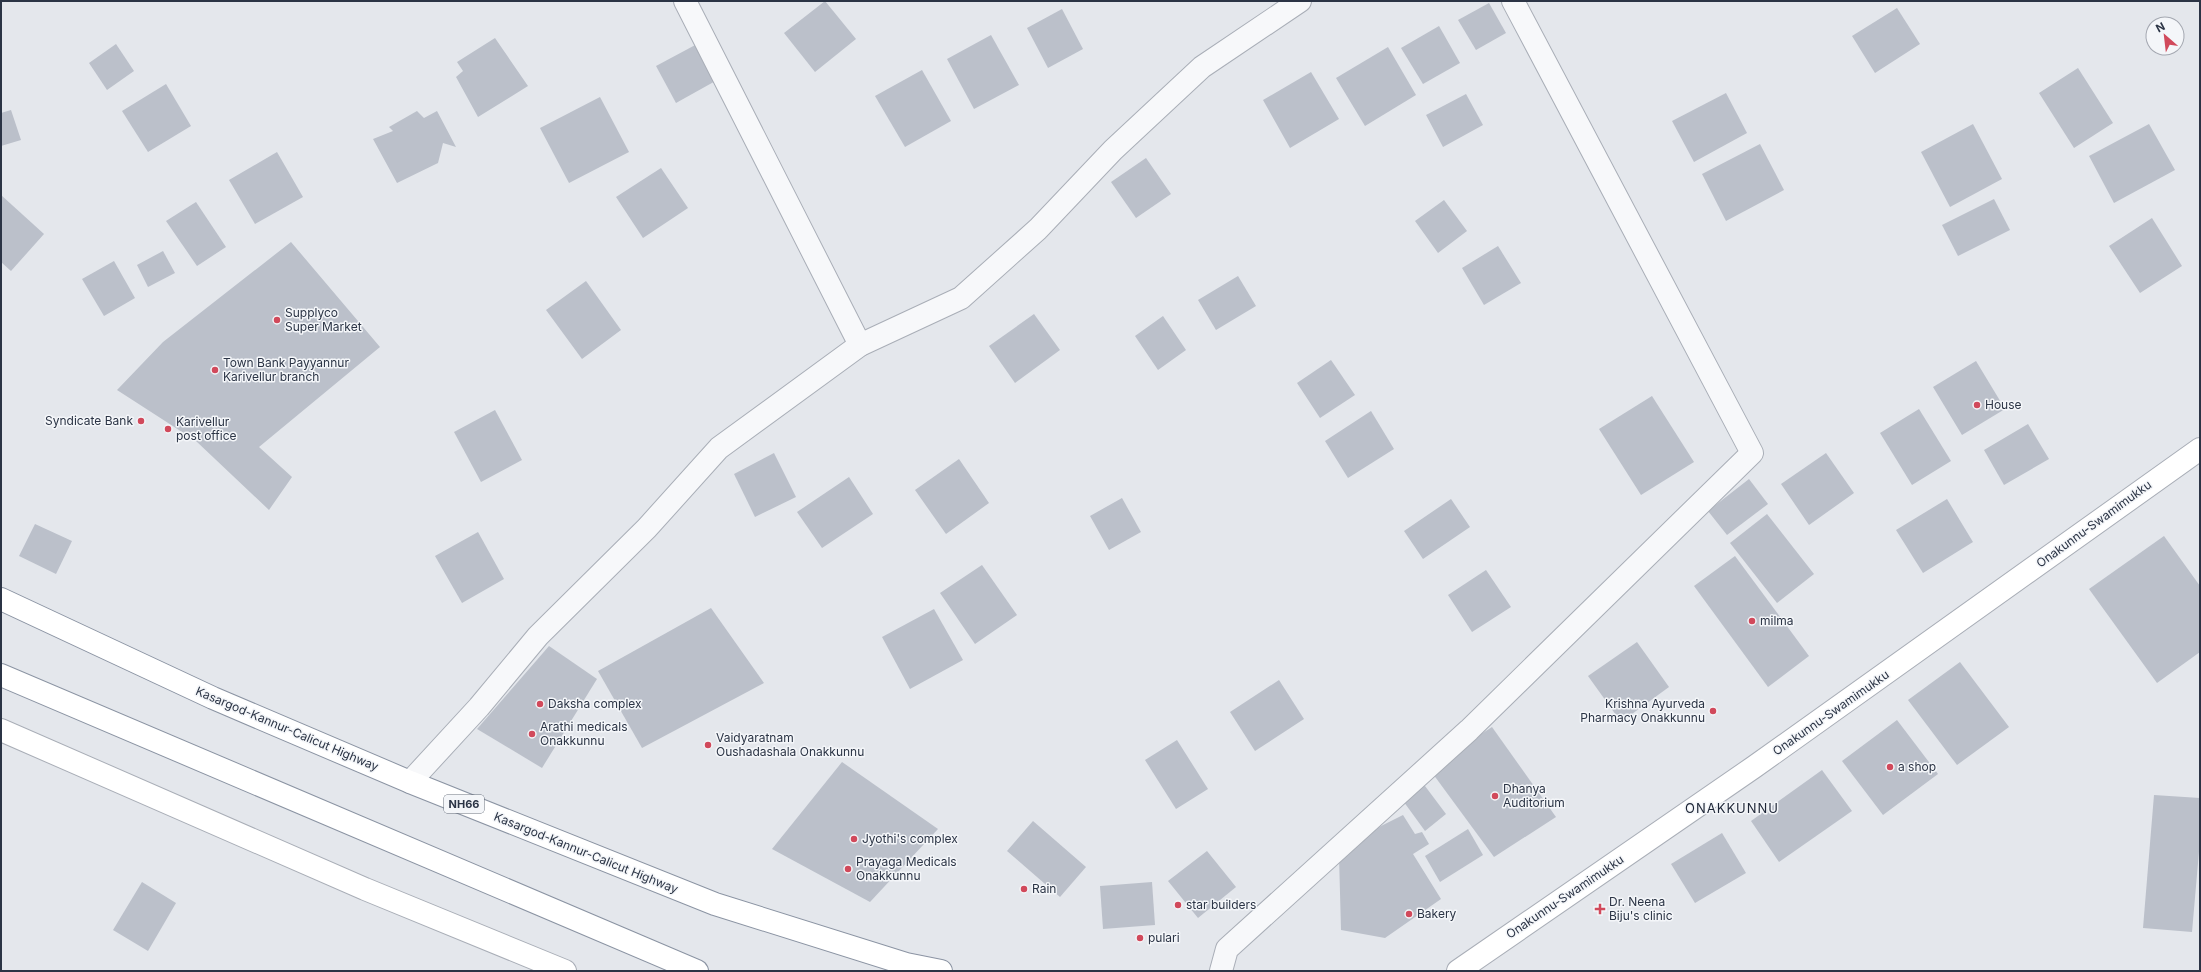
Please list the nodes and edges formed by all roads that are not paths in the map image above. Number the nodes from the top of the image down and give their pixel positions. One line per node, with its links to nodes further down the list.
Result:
1 (684, 1): 4 (street)
2 (1300, 1): 4 (street)
3 (1513, 1): 13 (street)
4 (860, 345): 9 (street)
5 (2200, 449): 14 (main road, Onakunnu-Swamimukku)
6 (1, 599): 9 (main road, Kasargod-Kannur-Calicut Highway / NH66)
7 (1, 675): 11 (main road)
8 (1, 730): 10 (main road)
9 (410, 782): 12 (main road, Kasargod-Kannur-Calicut Highway / NH66)
10 (564, 971)
11 (697, 971)
12 (941, 971)
13 (1221, 971)
14 (1458, 971)

